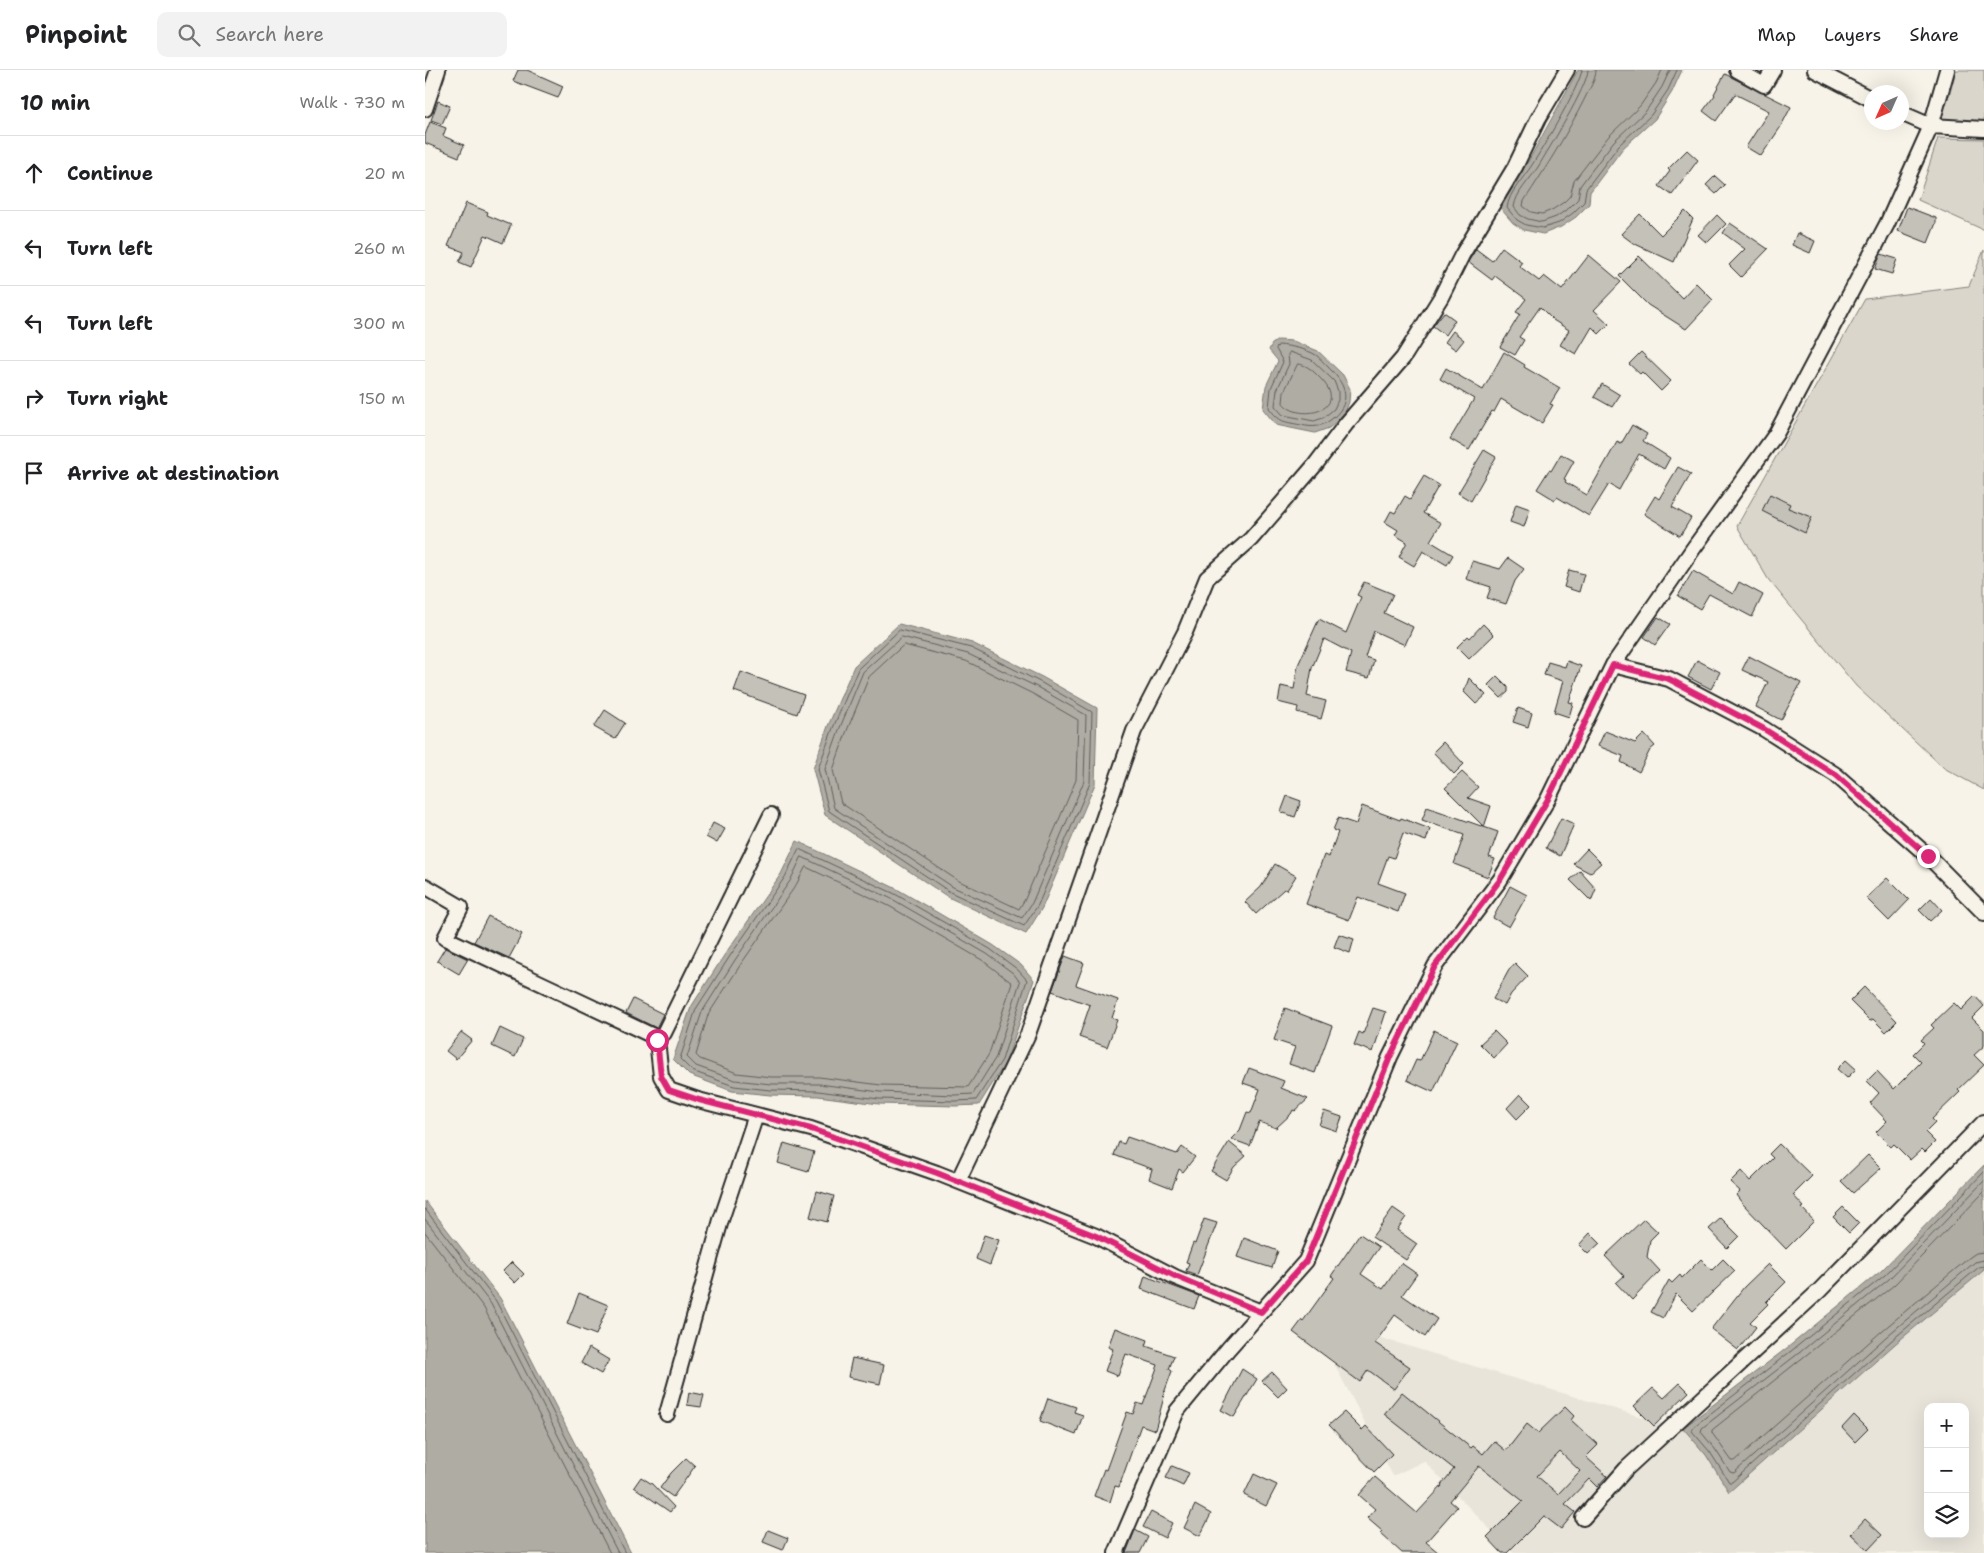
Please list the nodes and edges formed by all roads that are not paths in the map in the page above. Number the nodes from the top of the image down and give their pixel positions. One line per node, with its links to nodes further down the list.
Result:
1 (438, 70): 8 (street)
2 (1567, 70): 19 (street)
3 (1737, 70): 4 (street)
4 (1773, 70)
5 (1815, 70): 7 (street)
6 (1947, 70): 10 (street)
7 (1864, 95)
8 (425, 109)
9 (1909, 116): 10 (street)
10 (1931, 126): 11 (street); 12 (street)
11 (1984, 129)
12 (1613, 665): 15 (street); 20 (street)
13 (771, 815): 16 (street)
14 (425, 886): 16 (street)
15 (1984, 913)
16 (657, 1040): 17 (street)
17 (756, 1115): 19 (street); 21 (street)
18 (1984, 1122): 22 (street)
19 (958, 1181): 20 (street)
20 (1261, 1312): 23 (street)
21 (667, 1414)
22 (1583, 1518)
23 (1116, 1553)

